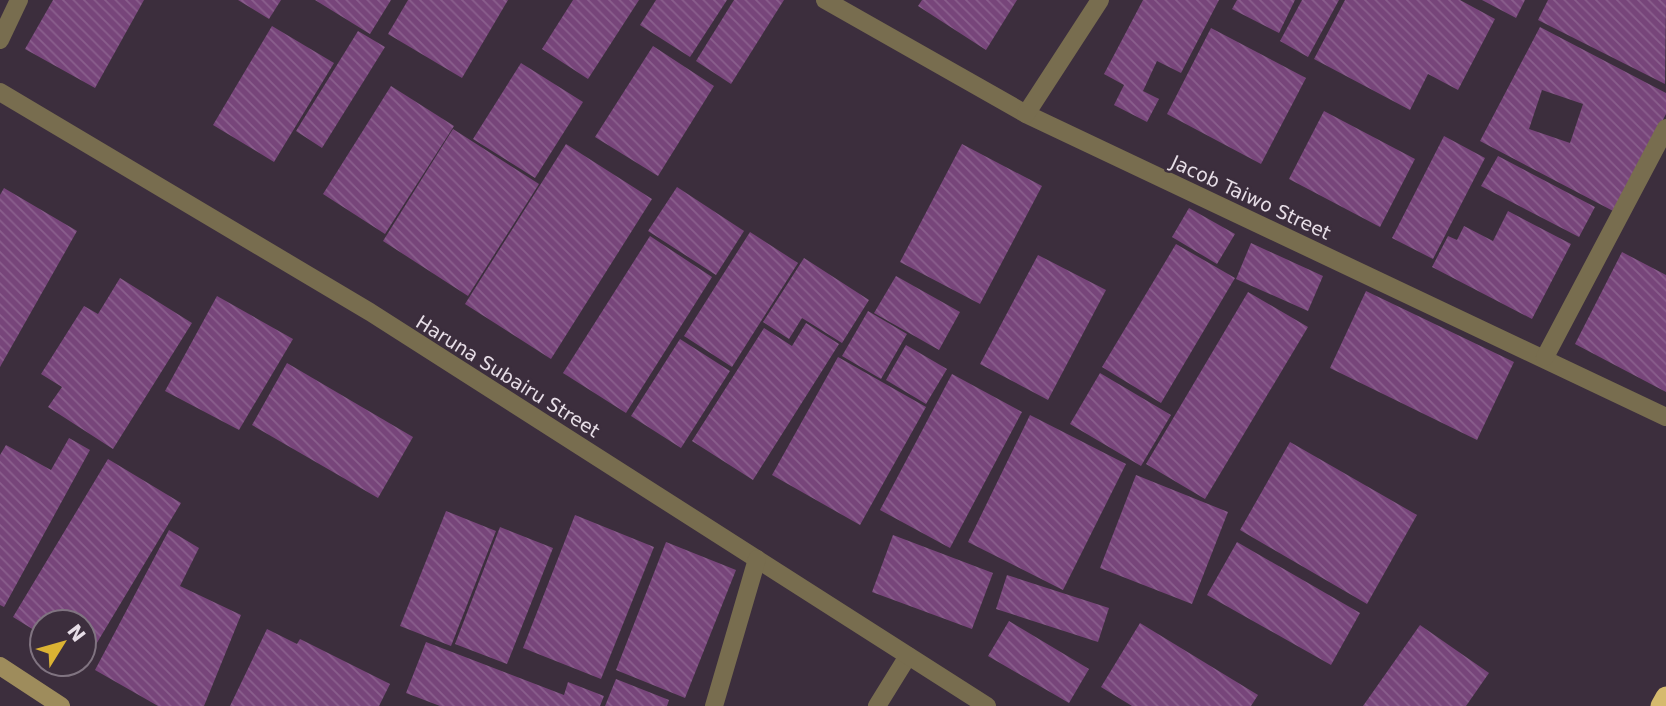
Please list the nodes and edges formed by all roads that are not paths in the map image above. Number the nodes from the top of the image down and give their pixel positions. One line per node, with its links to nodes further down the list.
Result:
1 (19, 0): 4 (street)
2 (825, 0): 6 (street, Jacob Taiwo Street)
3 (1100, 0): 6 (street)
4 (0, 40)
5 (0, 92): 10 (street, Haruna Subairu Street)
6 (1026, 114): 8 (street, Jacob Taiwo Street)
7 (1666, 128): 8 (street)
8 (1545, 358): 9 (street, Jacob Taiwo Street)
9 (1666, 417)
10 (757, 559): 11 (street, Haruna Subairu Street); 15 (street)
11 (908, 656): 16 (street); 17 (street, Haruna Subairu Street)
12 (0, 666): 14 (street)
13 (1666, 697): 18 (highway)
14 (61, 706)
15 (714, 706)
16 (877, 706)
17 (987, 706)
18 (1661, 706)

